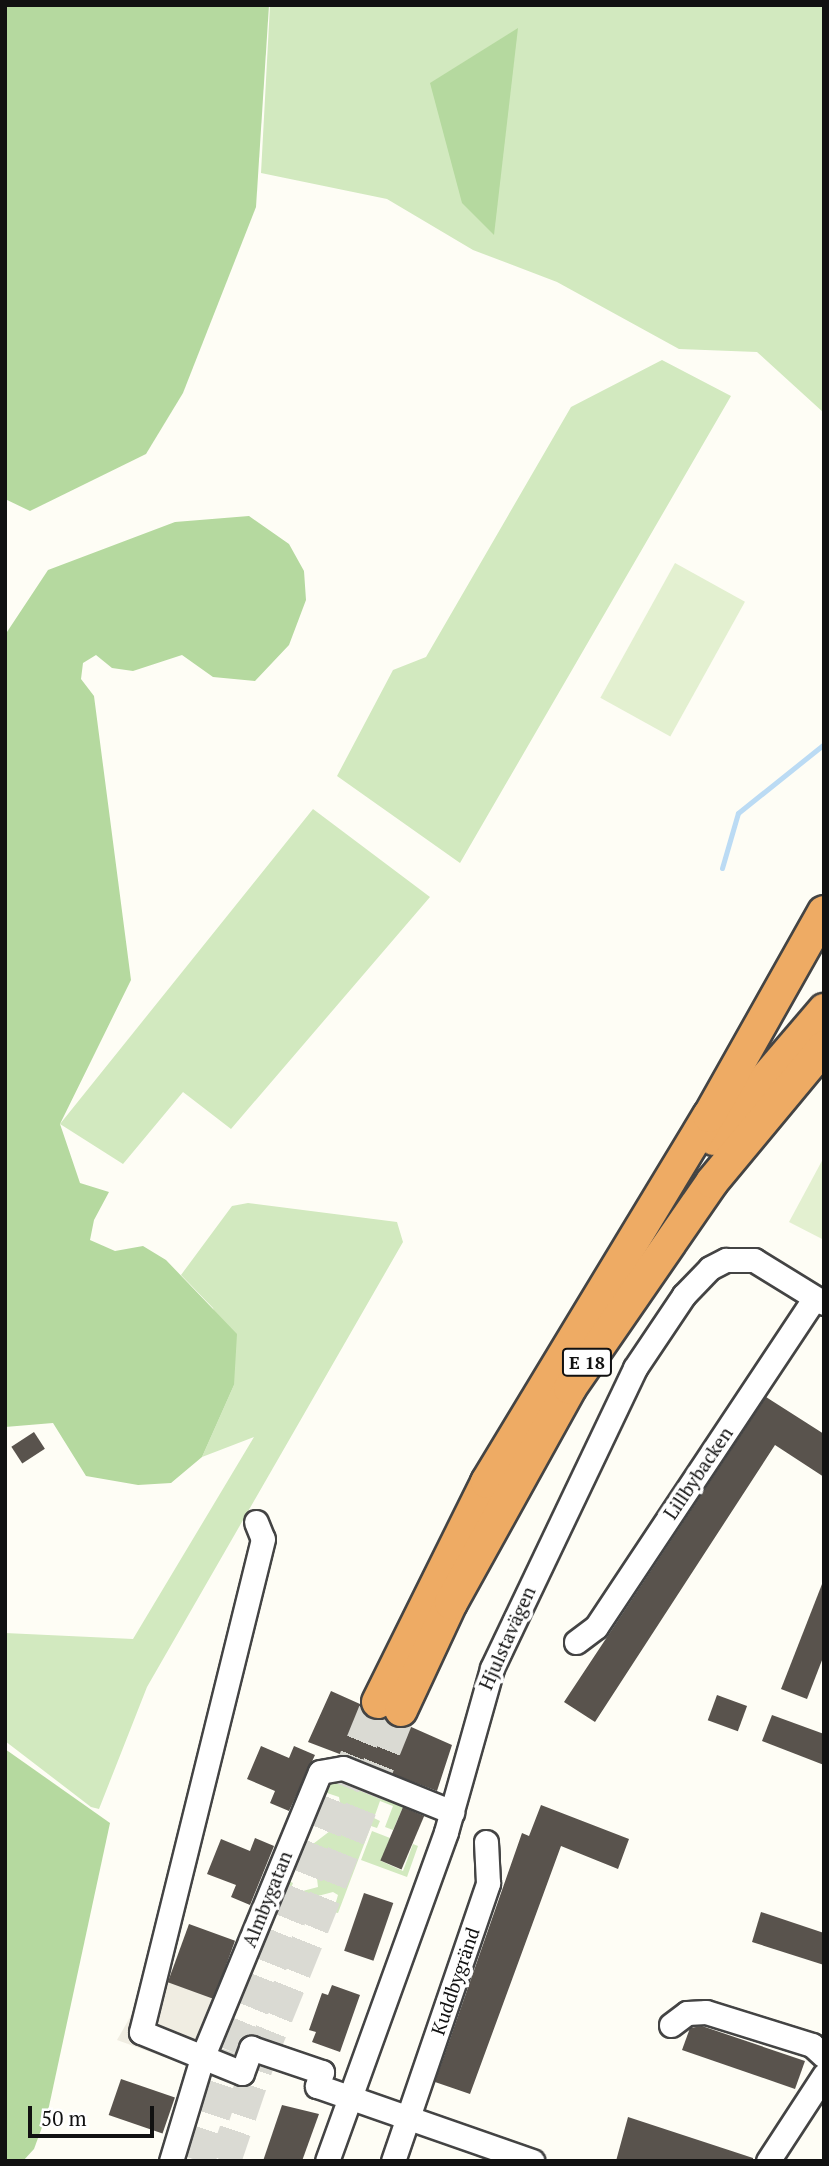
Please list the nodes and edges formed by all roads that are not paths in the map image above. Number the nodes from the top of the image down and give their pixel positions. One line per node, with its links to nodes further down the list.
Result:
1 (824, 912): 4 (highway)
2 (824, 1010): 4 (highway, E 18)
3 (824, 1047): 4 (highway, E 18)
4 (618, 1268)
5 (819, 1301): 7 (street, Lillbybacken); 8 (street, Hjulstavägen)
6 (256, 1522): 12 (street)
7 (576, 1642)
8 (452, 1812): 12 (street, Almbygatan); 14 (street, Hjulstavägen)
9 (486, 1842): 15 (street, Kuddbygränd)
10 (671, 2025): 11 (street)
11 (824, 2056)
12 (202, 2058): 14 (street); 16 (street, Almbygatan)
13 (824, 2075): 20 (street)
14 (349, 2098): 15 (street); 17 (street, Hjulstavägen)
15 (408, 2117): 18 (street, Kuddbygränd); 19 (street)
16 (171, 2161)
17 (327, 2161)
18 (393, 2161)
19 (532, 2161)
20 (768, 2161)

